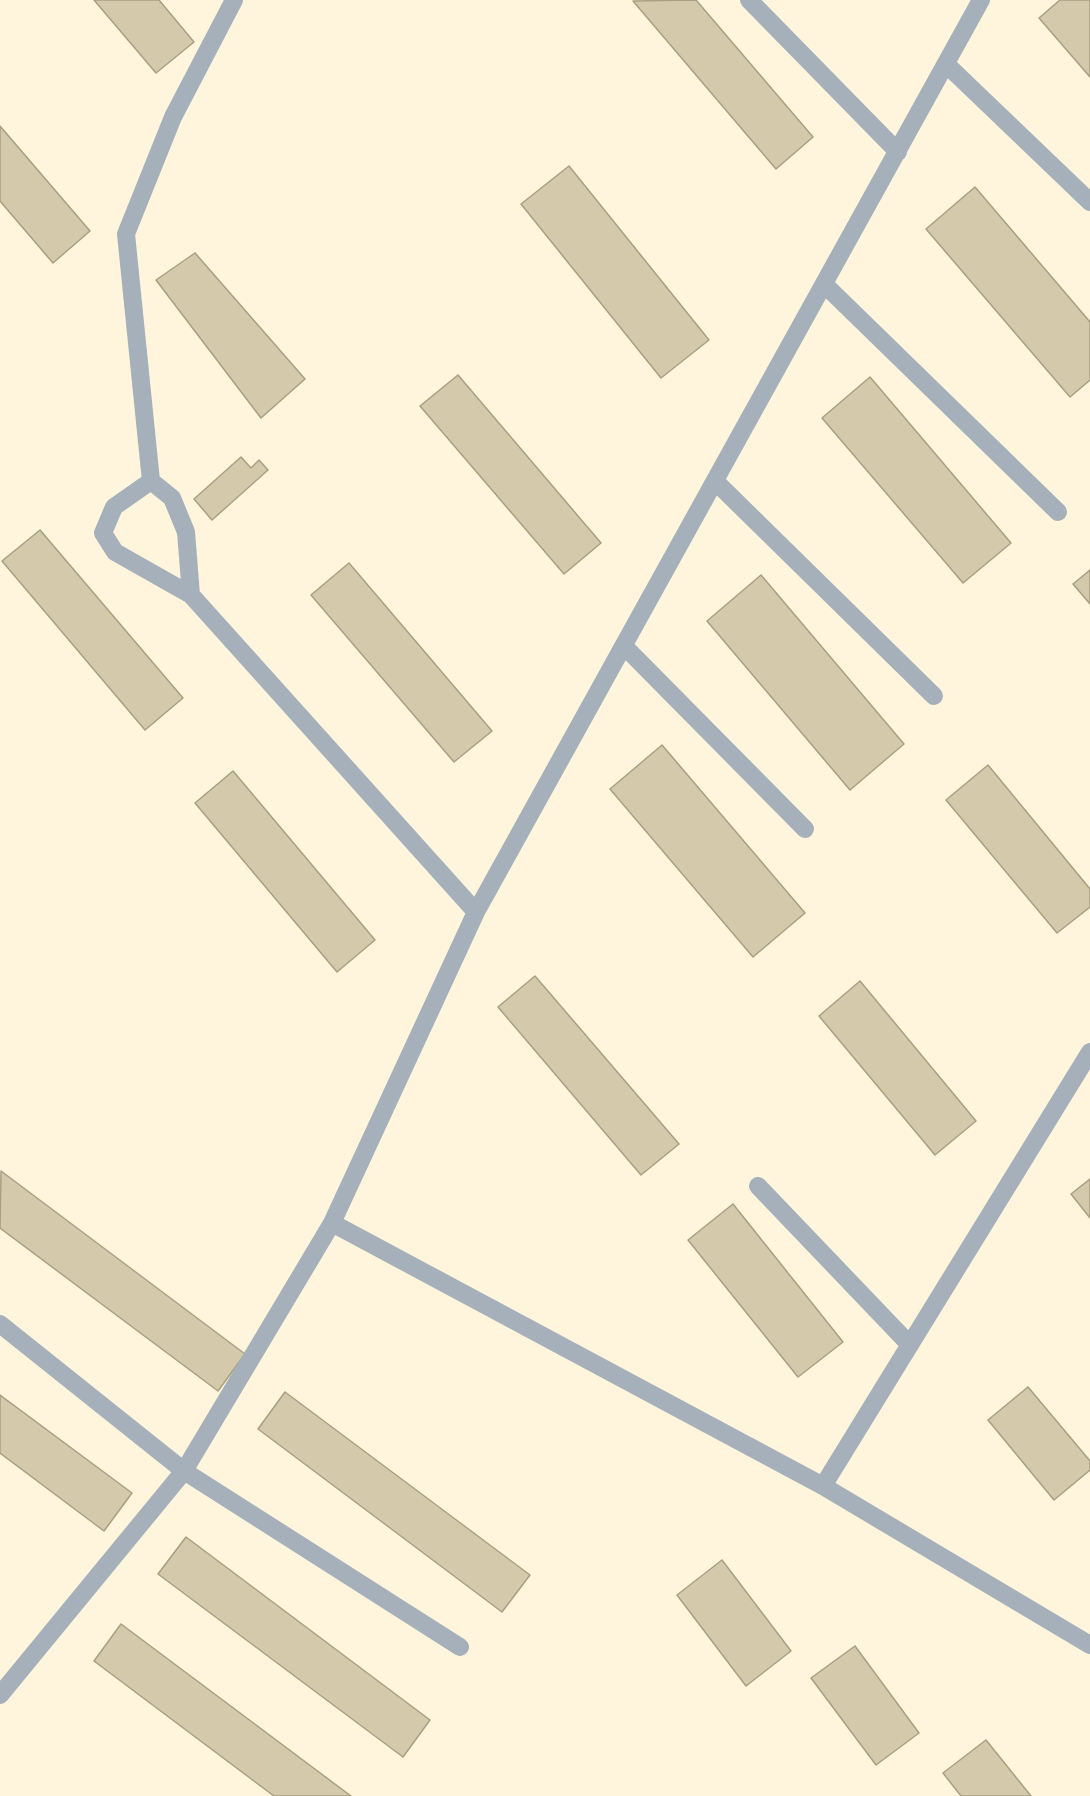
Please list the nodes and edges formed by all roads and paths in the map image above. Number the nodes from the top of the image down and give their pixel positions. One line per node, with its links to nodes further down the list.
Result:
1 (234, 0): 8 (street)
2 (749, 0): 5 (street)
3 (981, 0): 4 (street)
4 (946, 64): 5 (street); 6 (street)
5 (898, 152): 7 (street)
6 (1090, 202)
7 (825, 285): 9 (street); 10 (street)
8 (151, 481): 11 (street); 11 (street)
9 (715, 481): 12 (street); 13 (street)
10 (1058, 512)
11 (191, 595): 15 (street)
12 (624, 646): 14 (street); 15 (street)
13 (934, 696)
14 (805, 829)
15 (476, 912): 18 (street)
16 (1090, 1052): 20 (street)
17 (758, 1186): 20 (street)
18 (332, 1222): 21 (street); 22 (street)
19 (0, 1324): 21 (street)
20 (910, 1345): 22 (street)
21 (184, 1471): 24 (street); 25 (street)
22 (823, 1486): 23 (street)
23 (1090, 1645)
24 (460, 1647)
25 (0, 1695)

